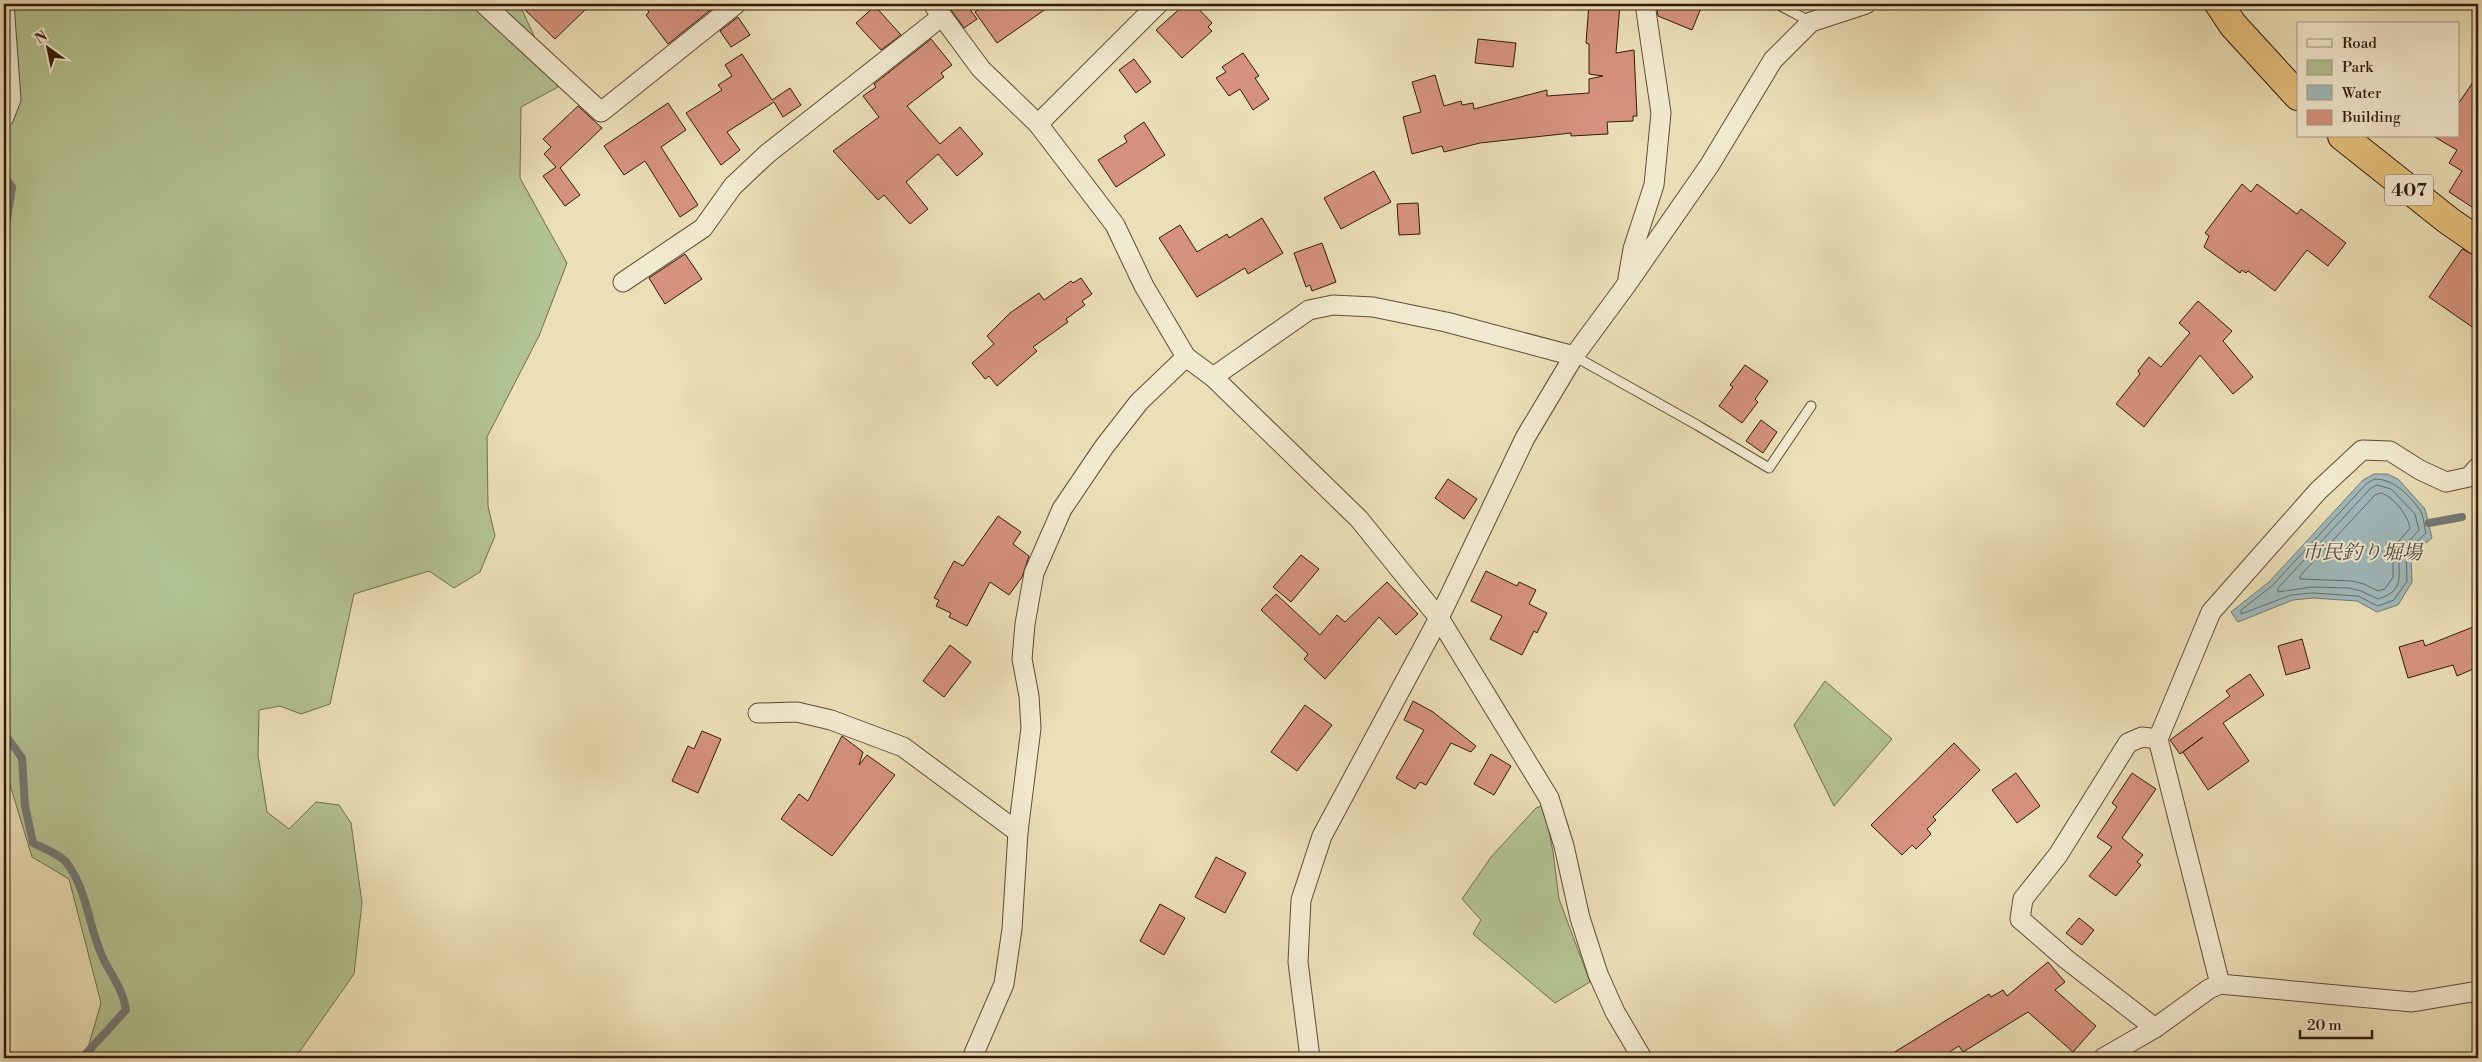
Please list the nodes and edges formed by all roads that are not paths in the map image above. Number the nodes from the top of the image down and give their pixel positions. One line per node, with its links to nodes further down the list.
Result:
1 (4, 4): 12 (street)
2 (484, 4): 3 (street)
3 (736, 4)
4 (1158, 4): 13 (street)
5 (1645, 4): 17 (street)
6 (1777, 4): 10 (lane)
7 (1866, 4): 10 (street)
8 (2219, 4): 11 (highway)
9 (937, 11): 13 (street); 16 (street)
10 (1811, 22): 17 (street)
11 (2297, 95)
12 (4, 117)
13 (1038, 124): 19 (street)
14 (2345, 138): 15 (highway, 407)
15 (2478, 241)
16 (623, 282)
17 (1627, 284): 18 (street)
18 (1574, 356): 20 (street); 21 (lane); 23 (street)
19 (1186, 357): 20 (street); 26 (street)
20 (1213, 377): 23 (street)
21 (1811, 406)
22 (2478, 467): 25 (street)
23 (1439, 618): 31 (street); 32 (street)
24 (758, 712): 26 (street)
25 (2158, 739): 27 (street); 29 (street)
26 (1018, 832): 30 (street)
27 (2220, 984): 28 (street); 29 (street)
28 (2478, 990)
29 (2155, 1028): 33 (street)
30 (972, 1058)
31 (1310, 1058)
32 (1642, 1058)
33 (2103, 1058)

